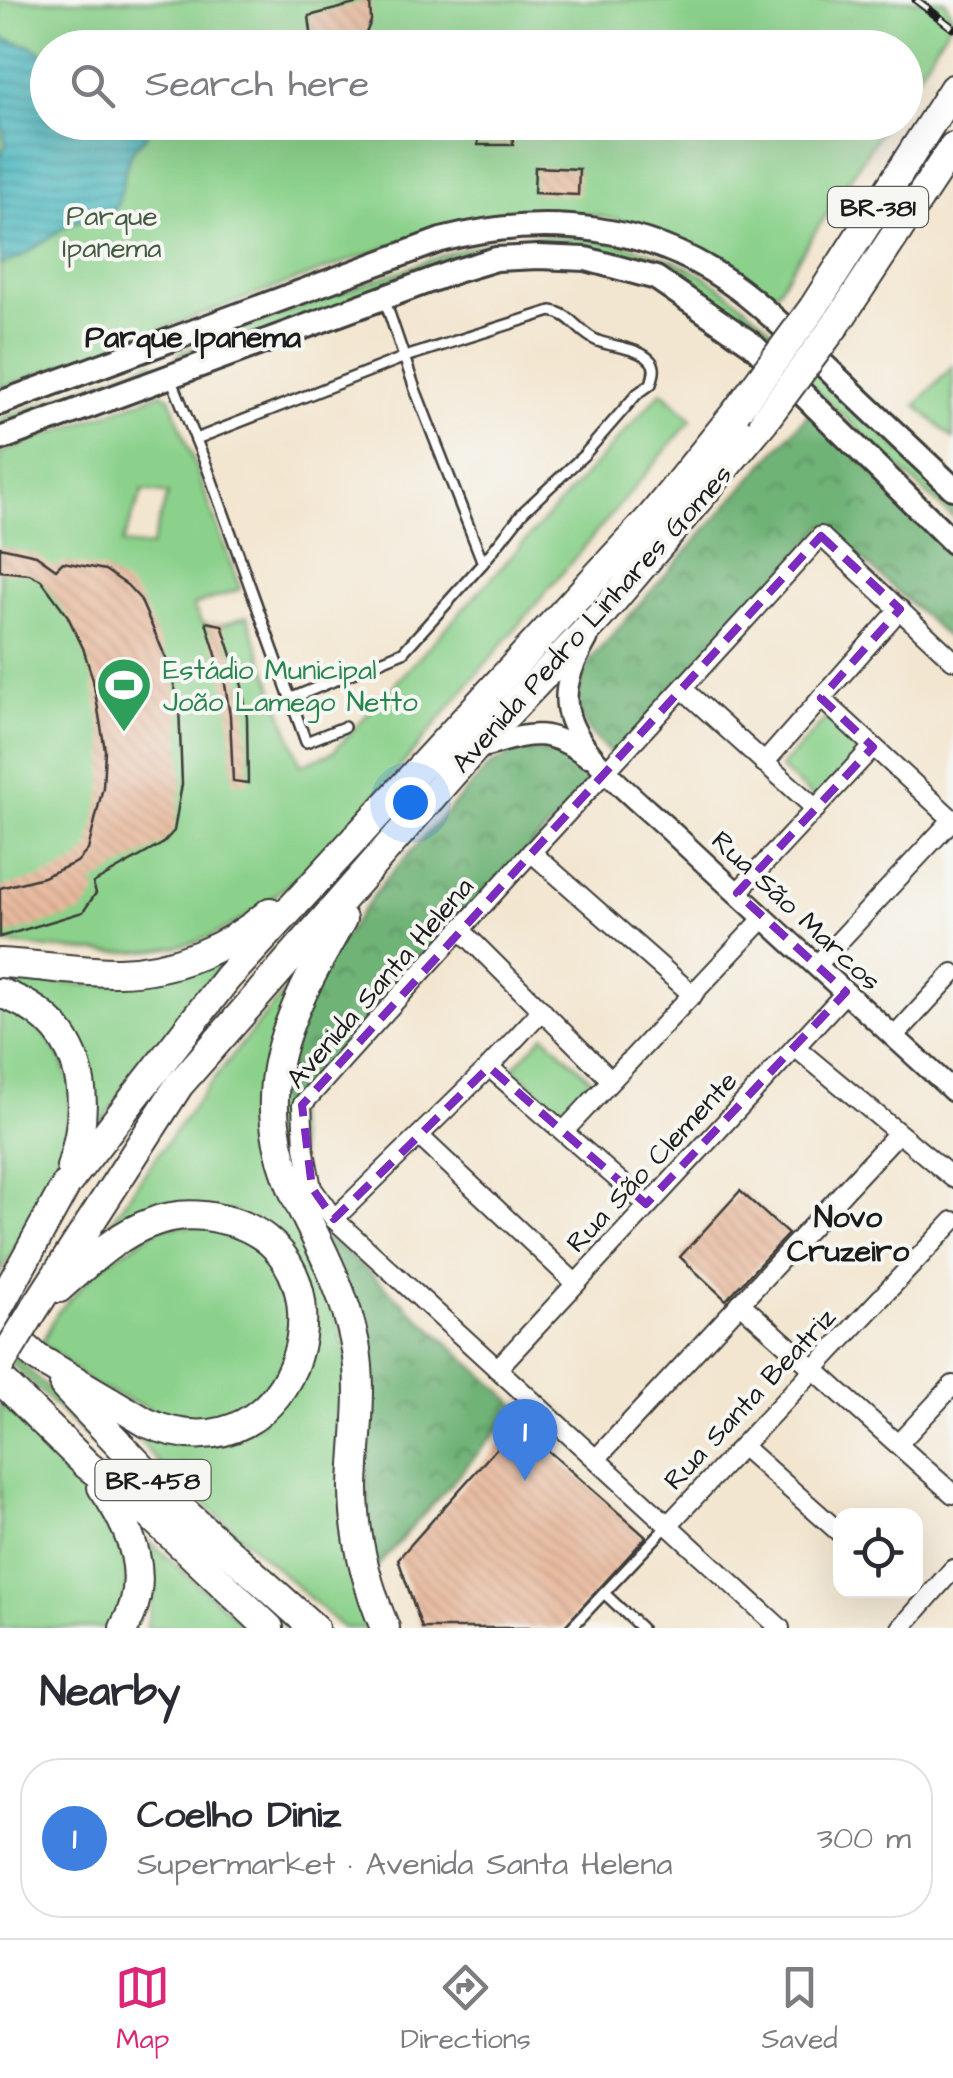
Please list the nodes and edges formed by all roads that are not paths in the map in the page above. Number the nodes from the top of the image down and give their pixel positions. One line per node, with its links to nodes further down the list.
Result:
1 (948, 97): 2 (highway, Avenida Pedro Linhares Gomes / BR-381, bridge)
2 (923, 136)
3 (920, 140): 27 (highway, Avenida Pedro Linhares Gomes / BR-381, bridge)
4 (953, 147): 16 (highway, Avenida Pedro Linhares Gomes / BR-381, bridge)
5 (384, 298): 7 (lane); 8 (main road); 13 (main road)
6 (154, 345): 8 (main road); 9 (main road); 12 (main road)
7 (406, 357): 11 (lane); 14 (lane); 14 (lane)
8 (170, 376): 10 (main road); 11 (lane)
9 (0, 403)
10 (0, 439)
11 (196, 439): 19 (lane)
12 (953, 488)
13 (953, 542)
14 (483, 562): 19 (lane)
15 (900, 610): 17 (street, Avenida Santa Helena); 18 (street, Avenida Santa Helena); 20 (street)
16 (600, 616): 23 (highway, Avenida Pedro Linhares Gomes / BR-381); 25 (street)
17 (953, 660)
18 (682, 689): 24 (street); 25 (street, Avenida Santa Helena)
19 (292, 698): 21 (lane)
20 (821, 698): 22 (street); 24 (street)
21 (344, 726)
22 (873, 747): 26 (street); 28 (street)
23 (473, 750): 25 (street); 30 (highway, Avenida Pedro Linhares Gomes / BR-381)
24 (764, 763): 26 (street)
25 (605, 768): 29 (street, Avenida Santa Helena); 31 (street, Rua São Marcos)
26 (816, 809): 31 (street)
27 (379, 814): 34 (highway); 50 (highway, Avenida Pedro Linhares Gomes / BR-381)
28 (953, 820): 35 (street)
29 (532, 852): 33 (street, Avenida Santa Helena); 39 (street)
30 (367, 874): 56 (highway, Avenida Pedro Linhares Gomes / BR-381); 78 (highway)
31 (737, 893): 32 (street, Rua São Marcos)
32 (763, 920): 35 (street, Rua São Marcos); 39 (street)
33 (460, 929): 40 (street); 52 (street, Avenida Santa Helena)
34 (0, 964)
35 (816, 965): 37 (street, Rua São Marcos)
36 (953, 973): 41 (street)
37 (846, 992): 41 (street, Rua São Marcos); 42 (street, Rua São Clemente)
38 (0, 994): 50 (highway)
39 (693, 995): 44 (street)
40 (542, 1010): 43 (street); 44 (street)
41 (894, 1036): 45 (street, Rua São Marcos)
42 (795, 1047): 47 (street); 51 (street, Rua São Clemente)
43 (489, 1067): 46 (street); 48 (street)
44 (611, 1080): 46 (street)
45 (953, 1091)
46 (564, 1130): 51 (street)
47 (896, 1134): 49 (street); 55 (street)
48 (419, 1136): 52 (street); 54 (street)
49 (953, 1178)
50 (66, 1185): 57 (highway, Avenida Pedro Linhares Gomes / BR-381)
51 (646, 1204): 54 (street, Rua São Clemente)
52 (334, 1219): 60 (street, Avenida Santa Helena)
53 (953, 1222): 61 (street, Rua Santa Beatriz)
54 (575, 1283): 60 (street, Rua São Clemente)
55 (740, 1303): 61 (street); 66 (street)
56 (34, 1308): 58 (highway); 59 (highway, Avenida Pedro Linhares Gomes / BR-381, bridge)
57 (2, 1309): 58 (highway, BR-458)
58 (39, 1359): 77 (highway, BR-458)
59 (0, 1365)
60 (497, 1368): 66 (street, Avenida Santa Helena)
61 (814, 1369): 64 (street); 65 (street, Rua Santa Beatriz)
62 (0, 1379): 67 (highway, BR-458)
63 (953, 1386): 64 (street)
64 (898, 1444): 68 (street)
65 (742, 1446): 69 (street, Rua Santa Beatriz); 70 (street)
66 (596, 1459): 69 (street, Avenida Santa Helena)
67 (87, 1465): 75 (highway); 76 (highway, BR-458)
68 (953, 1494)
69 (668, 1525): 72 (lane); 81 (street, Avenida Santa Helena)
70 (833, 1527)
71 (953, 1569): 74 (street)
72 (604, 1593): 79 (lane); 80 (lane)
73 (915, 1598): 74 (street)
74 (922, 1604): 82 (street)
75 (124, 1628)
76 (269, 1628)
77 (314, 1628)
78 (384, 1628)
79 (571, 1628)
80 (641, 1628)
81 (780, 1628)
82 (901, 1628)

